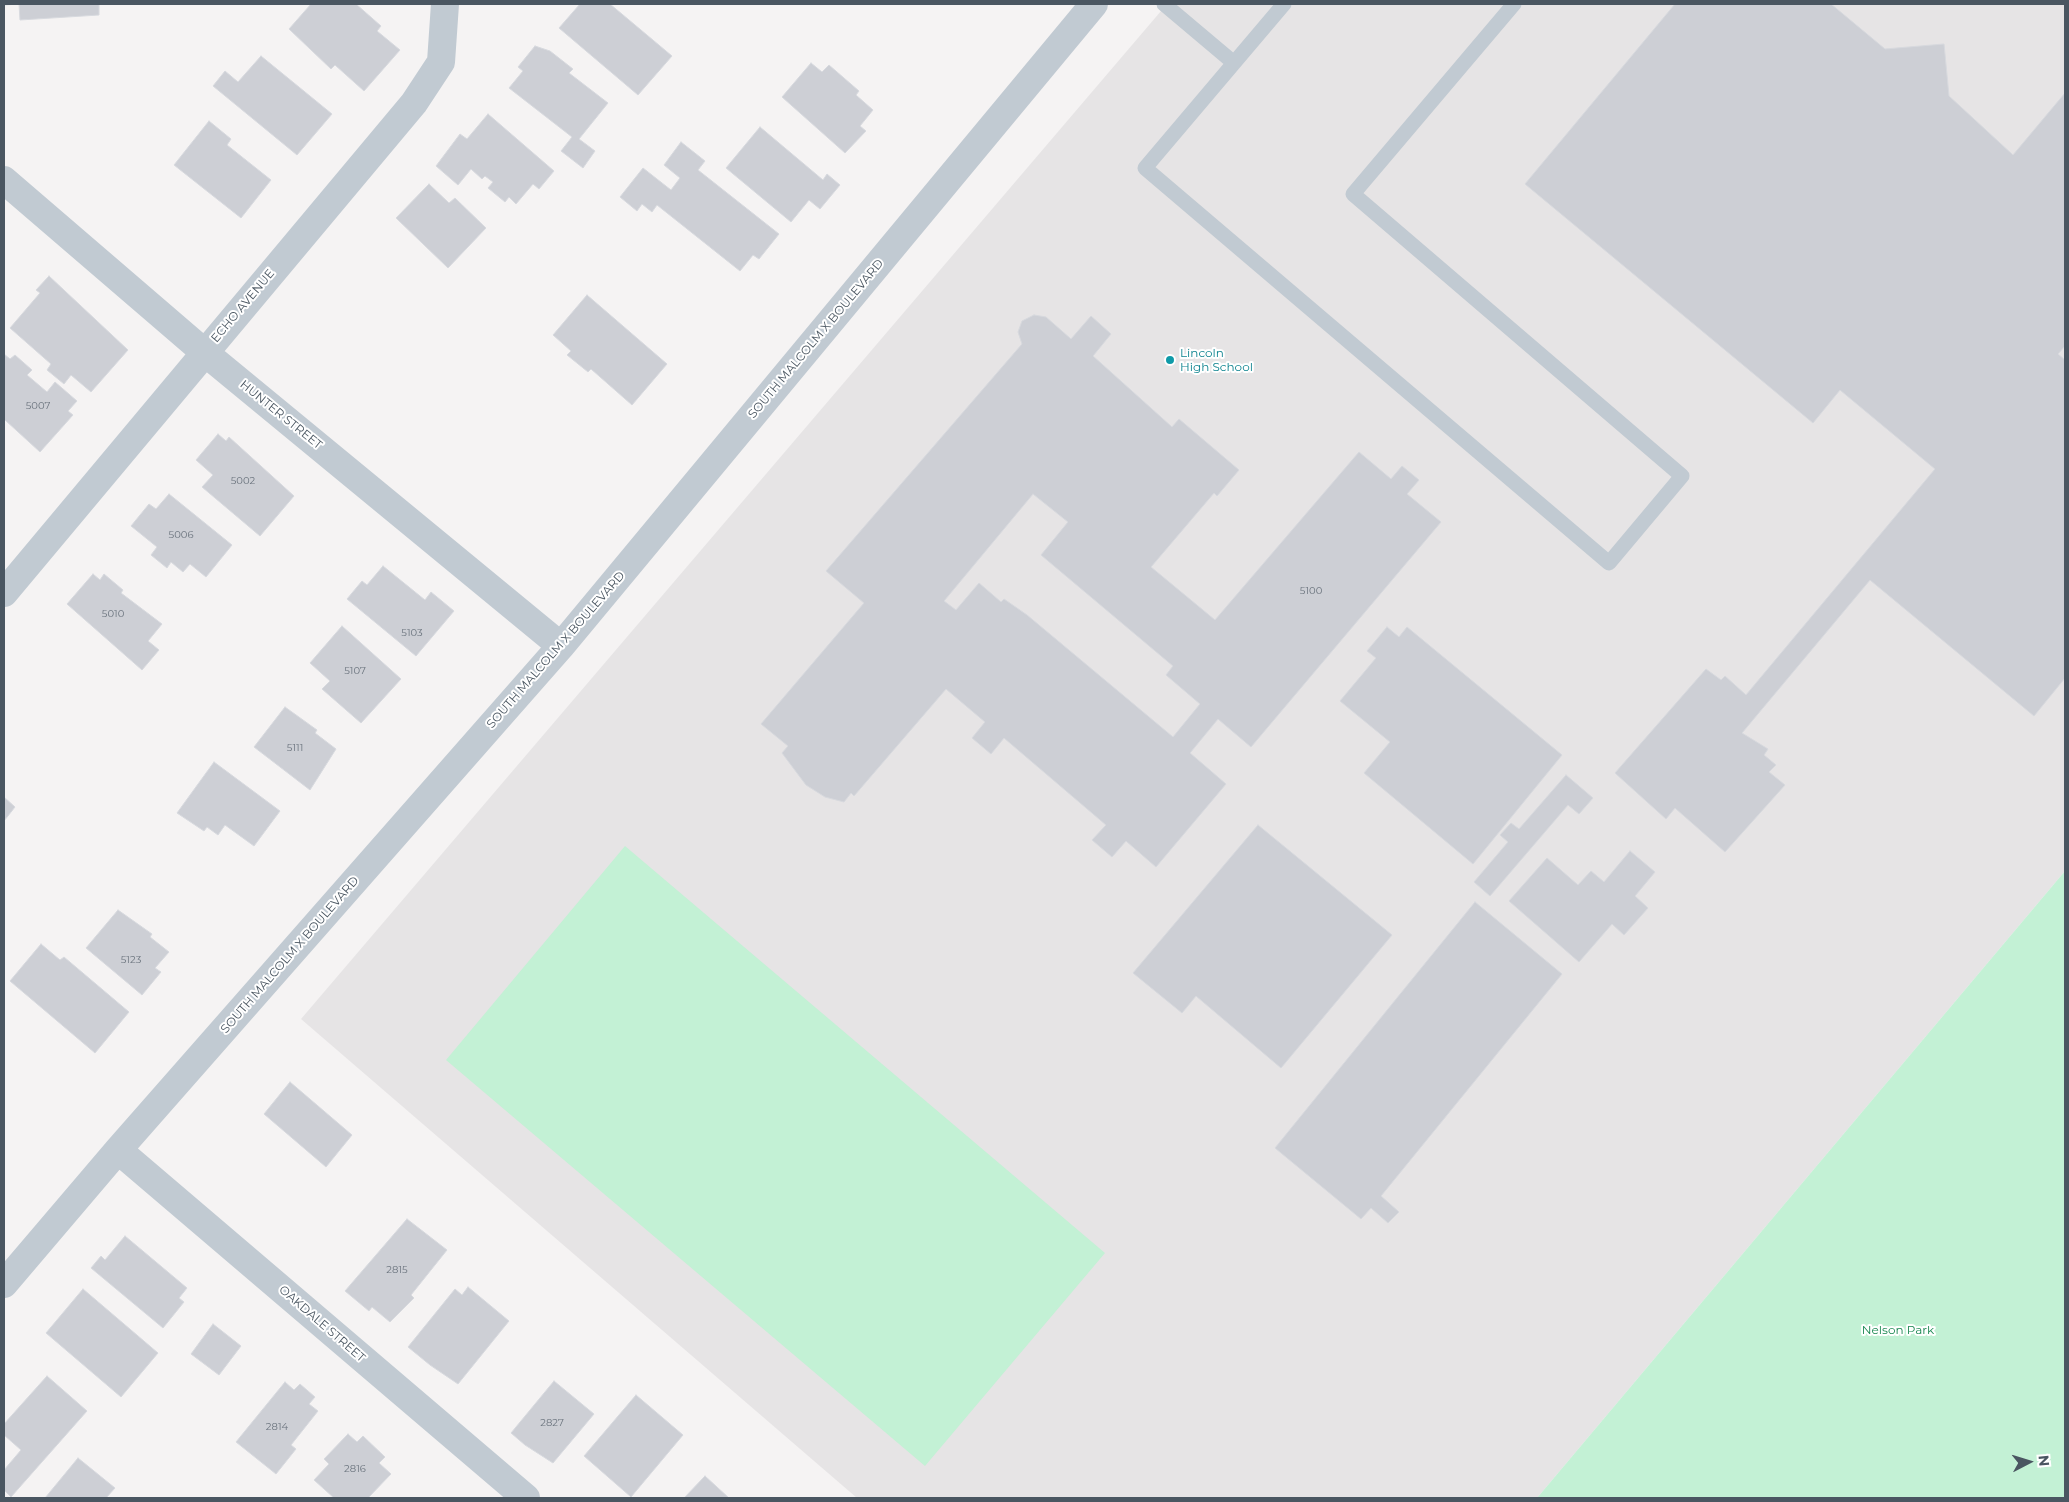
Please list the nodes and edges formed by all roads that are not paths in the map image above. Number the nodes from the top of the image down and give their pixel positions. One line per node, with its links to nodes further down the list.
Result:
1 (445, 4): 8 (street, ECHO AVENUE)
2 (1094, 4): 10 (street, SOUTH MALCOLM X BOULEVARD)
3 (1164, 4): 6 (lane)
4 (1284, 4): 6 (lane)
5 (1514, 4): 6 (lane)
6 (1234, 63)
7 (4, 180): 8 (street, HUNTER STREET)
8 (204, 352): 9 (street, ECHO AVENUE); 10 (street, HUNTER STREET)
9 (4, 593)
10 (561, 646): 11 (street, SOUTH MALCOLM X BOULEVARD)
11 (118, 1150): 12 (street, SOUTH MALCOLM X BOULEVARD); 13 (street, OAKDALE STREET)
12 (4, 1284)
13 (526, 1498)

